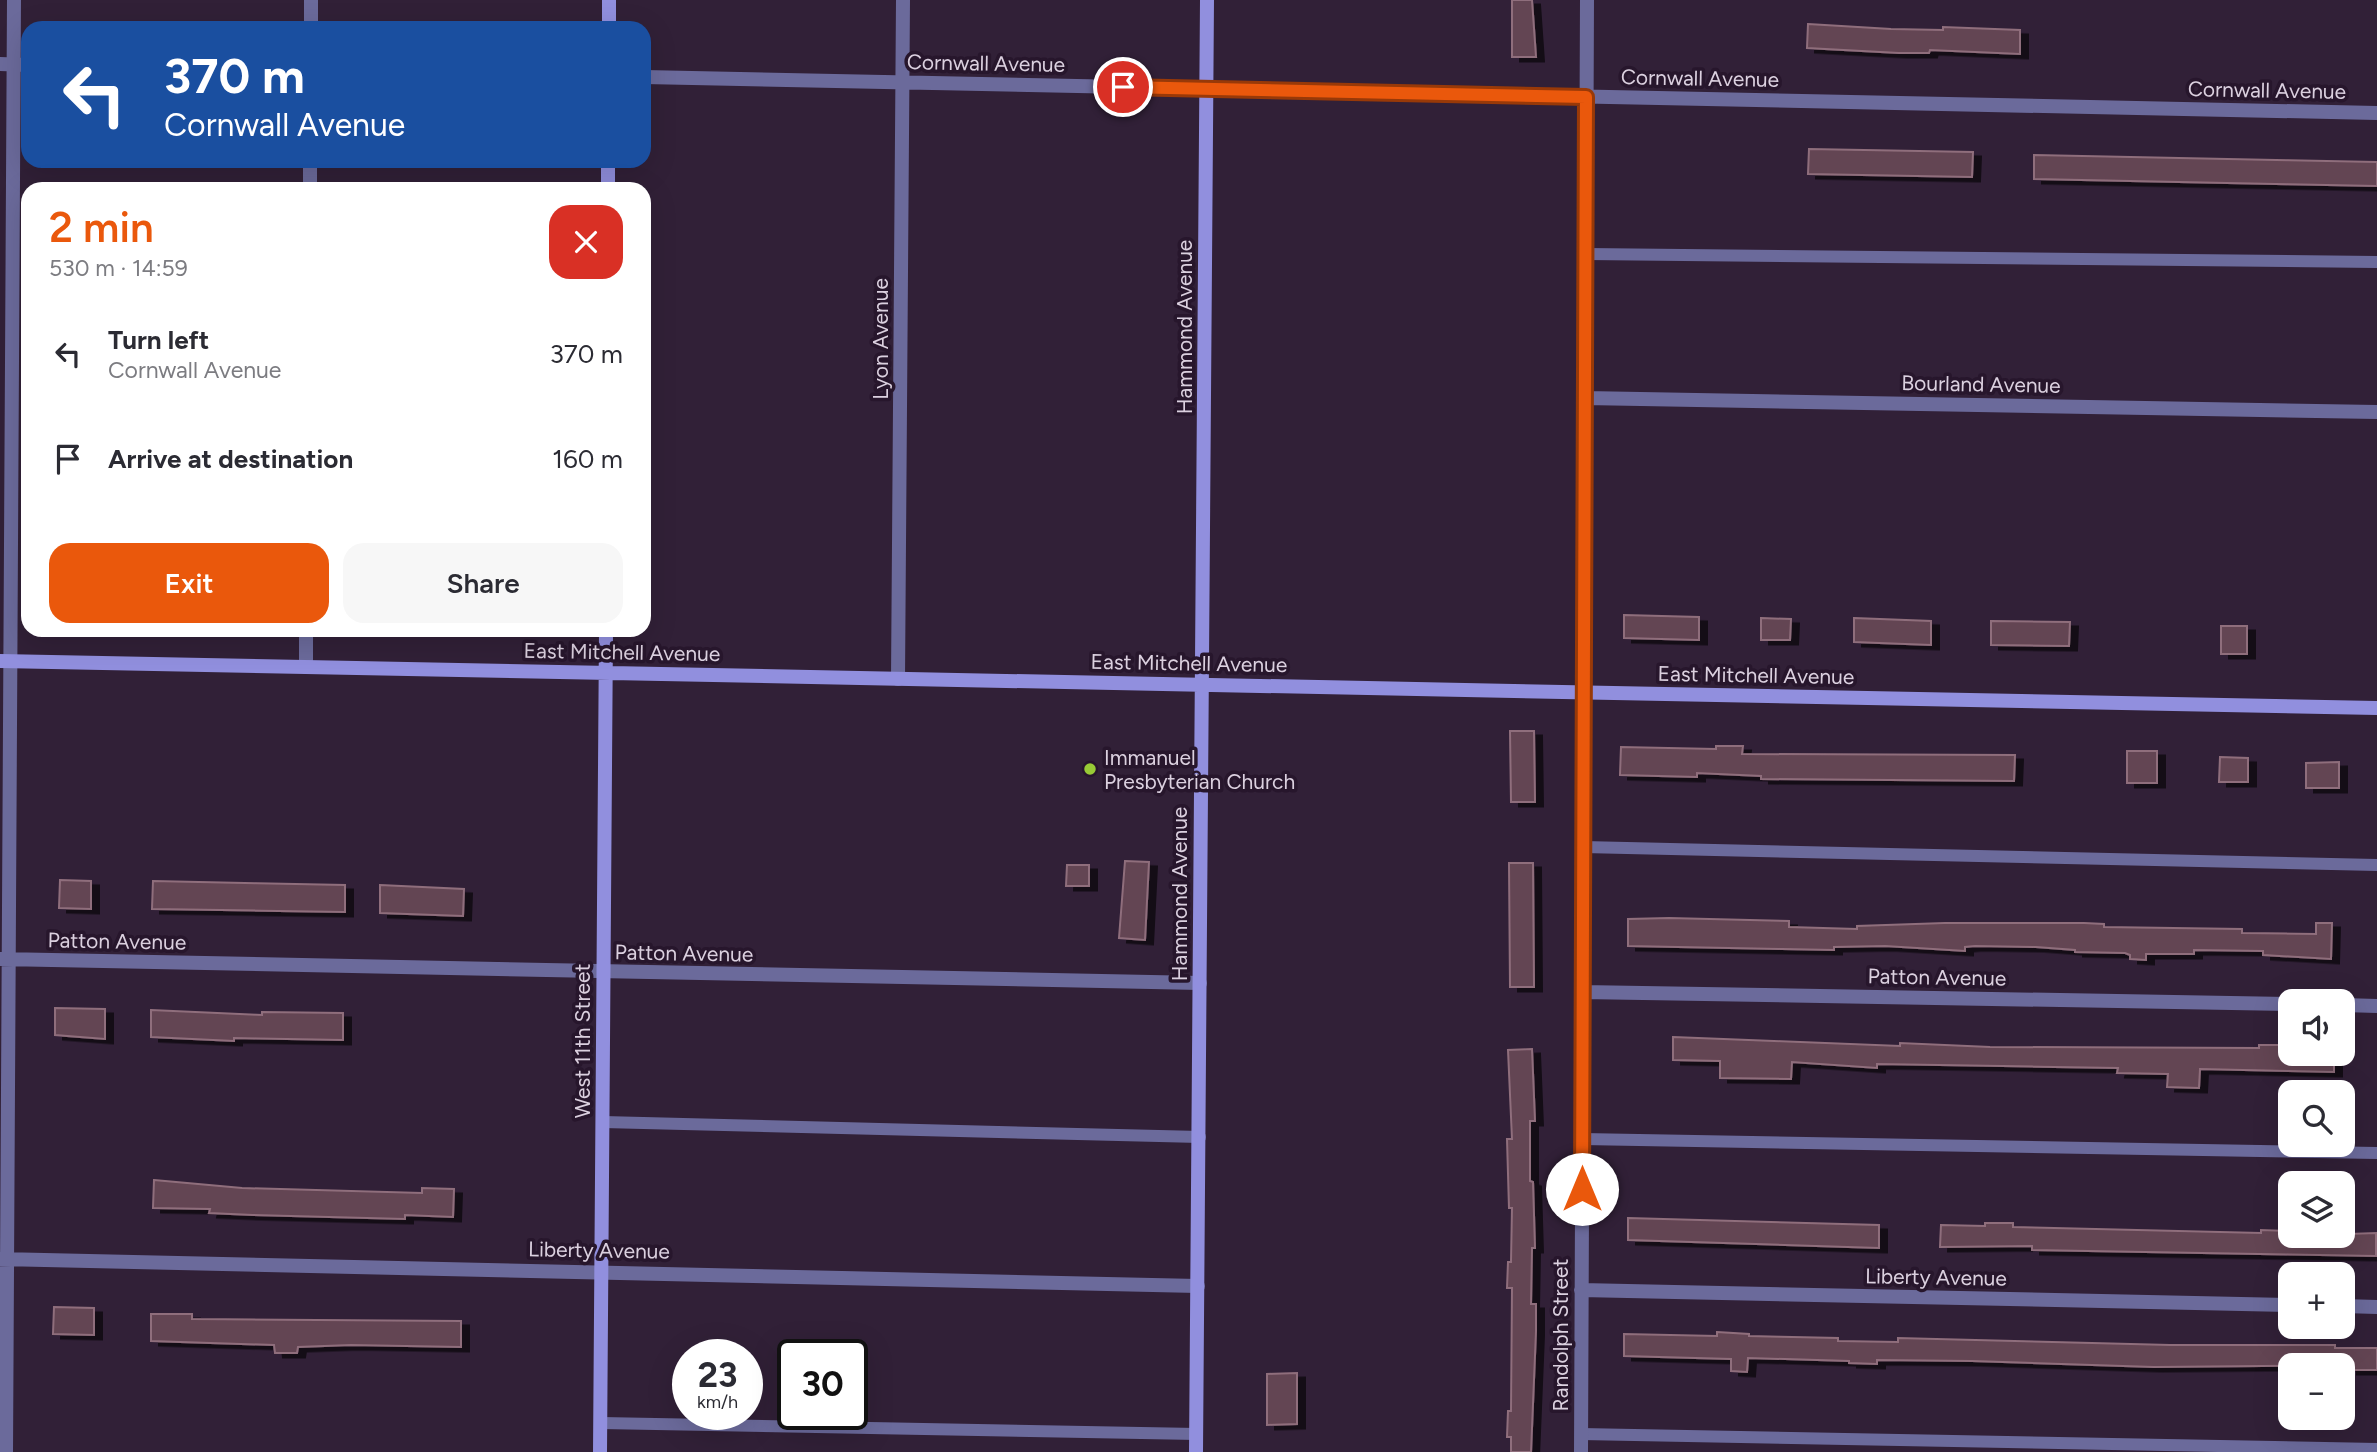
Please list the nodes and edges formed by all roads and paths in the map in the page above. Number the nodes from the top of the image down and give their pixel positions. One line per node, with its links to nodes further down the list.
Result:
1 (14, 0): 9 (street)
2 (311, 0): 7 (street)
3 (609, 0): 8 (street)
4 (903, 0): 11 (street, Lyon Avenue)
5 (1207, 0): 12 (street, Hammond Avenue)
6 (1587, 0): 13 (street, Randolph Street)
7 (311, 21)
8 (609, 21)
9 (14, 64): 21 (street)
10 (651, 77): 11 (street, Cornwall Avenue)
11 (902, 83): 12 (street, Cornwall Avenue); 24 (street, Lyon Avenue)
12 (1206, 89): 13 (street, Cornwall Avenue); 25 (street, Hammond Avenue)
13 (1586, 97): 14 (street, Cornwall Avenue); 15 (street, Randolph Street)
14 (2377, 113)
15 (1586, 254): 16 (lane); 17 (street, Randolph Street)
16 (2377, 262)
17 (1585, 398): 18 (street, Bourland Avenue); 26 (street, Randolph Street)
18 (2377, 412)
19 (306, 637): 22 (street)
20 (606, 637): 23 (street, West 11th Street)
21 (5, 661): 22 (street, East Mitchell Avenue); 30 (street)
22 (306, 667): 23 (street, East Mitchell Avenue)
23 (606, 673): 24 (street, East Mitchell Avenue); 31 (street, West 11th Street)
24 (898, 679): 25 (street, East Mitchell Avenue)
25 (1202, 685): 26 (street, East Mitchell Avenue); 32 (street, Hammond Avenue)
26 (1584, 692): 27 (street, East Mitchell Avenue); 28 (street, Randolph Street)
27 (2377, 708)
28 (1583, 847): 29 (lane); 33 (street, Randolph Street)
29 (2377, 865)
30 (4, 959): 31 (street, Patton Avenue); 41 (street)
31 (604, 973): 32 (street, Patton Avenue); 37 (street, West 11th Street)
32 (1200, 983): 38 (street, Hammond Avenue)
33 (1583, 992): 34 (street, Patton Avenue); 39 (street, Randolph Street)
34 (2278, 1004)
35 (2355, 1005): 36 (street)
36 (2377, 1006)
37 (603, 1122): 38 (lane); 42 (street, West 11th Street)
38 (1200, 1137): 43 (street, Hammond Avenue)
39 (1582, 1139): 40 (lane); 44 (street, Randolph Street)
40 (2377, 1153)
41 (3, 1259): 42 (street, Liberty Avenue); 52 (street)
42 (603, 1271): 43 (street, Liberty Avenue); 48 (street, West 11th Street)
43 (1198, 1286): 49 (street, Hammond Avenue)
44 (1581, 1290): 45 (street, Liberty Avenue); 50 (street, Randolph Street)
45 (2278, 1305)
46 (2355, 1306): 47 (street)
47 (2377, 1307)
48 (601, 1423): 49 (lane); 53 (street, West 11th Street)
49 (1197, 1434): 54 (street, Hammond Avenue)
50 (1581, 1434): 51 (lane); 55 (street, Randolph Street)
51 (2377, 1449)
52 (6, 1452)
53 (600, 1452)
54 (1196, 1452)
55 (1581, 1452)

